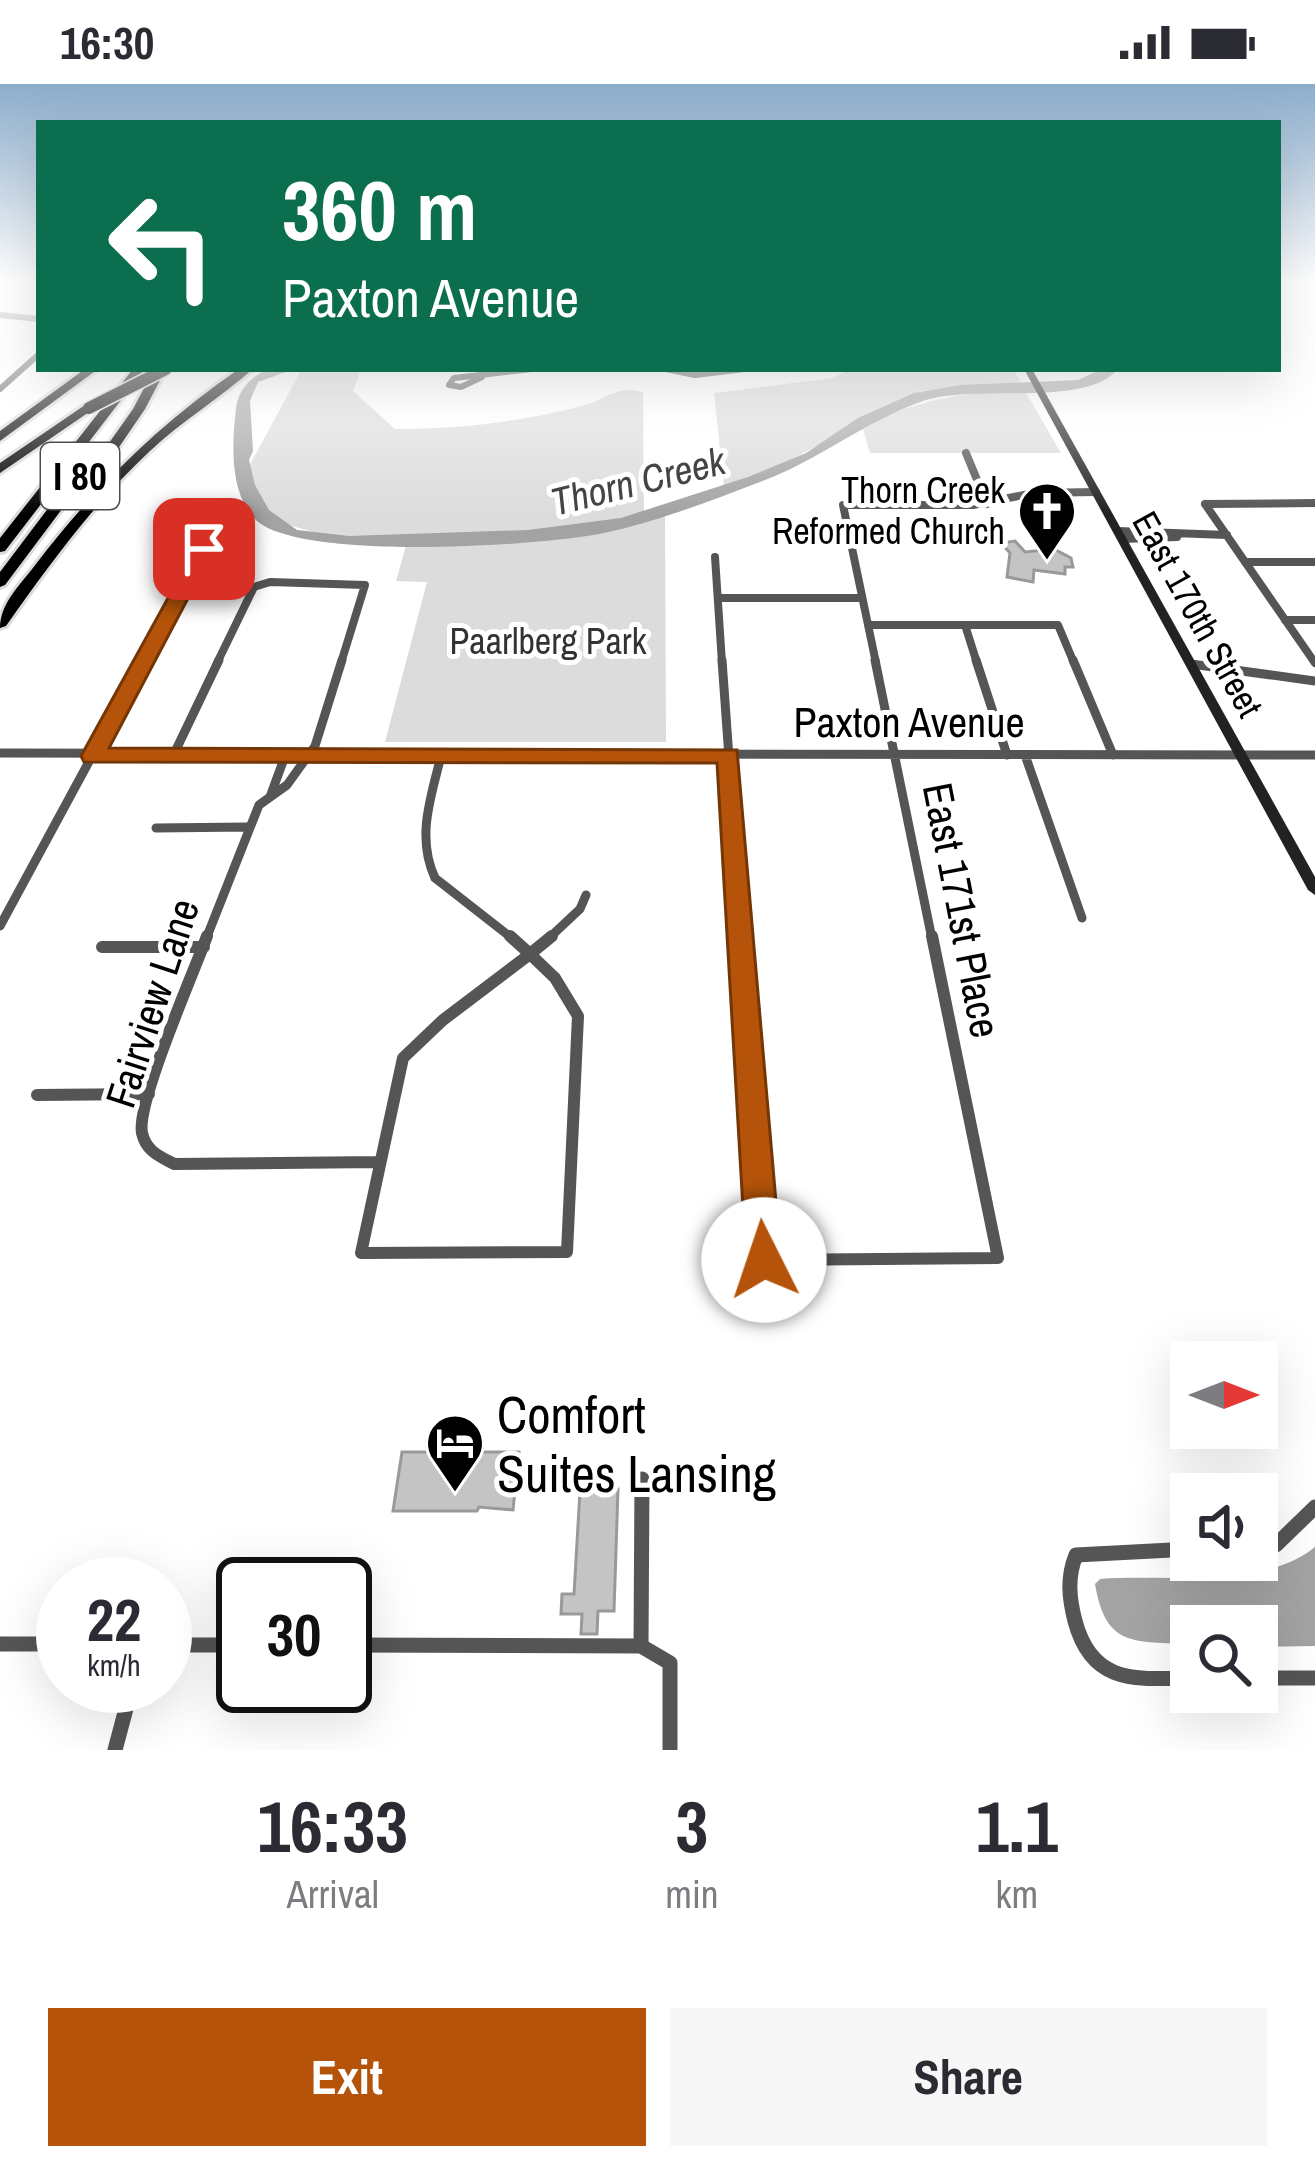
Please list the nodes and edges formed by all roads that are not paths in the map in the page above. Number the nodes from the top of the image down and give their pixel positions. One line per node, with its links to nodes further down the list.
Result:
1 (33, 360): 14 (street)
2 (85, 372): 15 (highway)
3 (137, 372): 24 (highway, I 80)
4 (156, 372): 18 (highway, bridge)
5 (160, 372): 29 (highway, I 80)
6 (160, 372): 34 (highway)
7 (229, 372): 16 (highway)
8 (244, 372): 16 (highway)
9 (513, 372): 13 (street)
10 (680, 372): 11 (street)
11 (720, 372)
12 (1030, 372): 19 (street, East 170th Street)
13 (482, 377)
14 (0, 389)
15 (0, 437)
16 (148, 441): 34 (highway)
17 (966, 453): 21 (street)
18 (0, 472)
19 (1096, 492): 21 (street); 22 (street, East 170th Street)
20 (1315, 503): 23 (street)
21 (987, 504): 31 (street, East 171st Place)
22 (1120, 535): 23 (street); 37 (street, East 170th Street)
23 (1227, 535): 27 (street)
24 (0, 548)
25 (204, 549): 48 (street)
26 (716, 557): 30 (street)
27 (1245, 562): 28 (street); 32 (street)
28 (1315, 562)
29 (0, 582)
30 (718, 598): 31 (street); 42 (street)
31 (862, 598): 35 (street, East 171st Place)
32 (1285, 620): 33 (street); 38 (street)
33 (1315, 620)
34 (0, 621)
35 (868, 625): 36 (street); 43 (street, East 171st Place)
36 (964, 625): 41 (street); 44 (street)
37 (1191, 664): 39 (street); 46 (street, East 170th Street)
38 (1315, 664)
39 (1315, 682)
40 (0, 754): 48 (street, Paxton Avenue)
41 (1113, 754): 45 (street, Paxton Avenue); 46 (street, Paxton Avenue)
42 (728, 755): 43 (street, Paxton Avenue); 43 (street, East 171st Place); 51 (street, Paxton Avenue)
43 (898, 755): 44 (street, Paxton Avenue)
44 (1006, 755): 45 (street, Paxton Avenue)
45 (1025, 755): 58 (street)
46 (1241, 755): 47 (street, Paxton Avenue); 56 (street, East 170th Street)
47 (1315, 755)
48 (93, 756): 52 (street, Paxton Avenue); 59 (street)
49 (284, 756): 50 (street, Paxton Avenue); 52 (street, Paxton Avenue); 53 (street, Fairview Lane)
50 (307, 756): 51 (street, Paxton Avenue); 52 (street); 53 (street, Fairview Lane)
51 (441, 756): 62 (street)
52 (173, 757)
53 (270, 797): 54 (street, Fairview Lane)
54 (248, 827): 55 (street); 61 (street, Fairview Lane)
55 (156, 828)
56 (1315, 889)
57 (586, 895): 62 (street)
58 (1082, 918)
59 (0, 926)
60 (102, 947): 61 (street)
61 (204, 947): 63 (street, Fairview Lane)
62 (527, 954): 65 (street); 65 (street)
63 (149, 1094): 64 (street); 65 (street, Fairview Lane)
64 (37, 1095)
65 (379, 1162)
66 (642, 1479): 73 (street)
67 (1315, 1507): 68 (street)
68 (1278, 1543)
69 (1170, 1550): 74 (street)
70 (0, 1644): 71 (street)
71 (36, 1644)
72 (372, 1645): 73 (street)
73 (641, 1646): 79 (street)
74 (1170, 1678)
75 (1278, 1678): 76 (street)
76 (1315, 1678)
77 (125, 1713): 78 (street)
78 (115, 1750)
79 (670, 1750)

